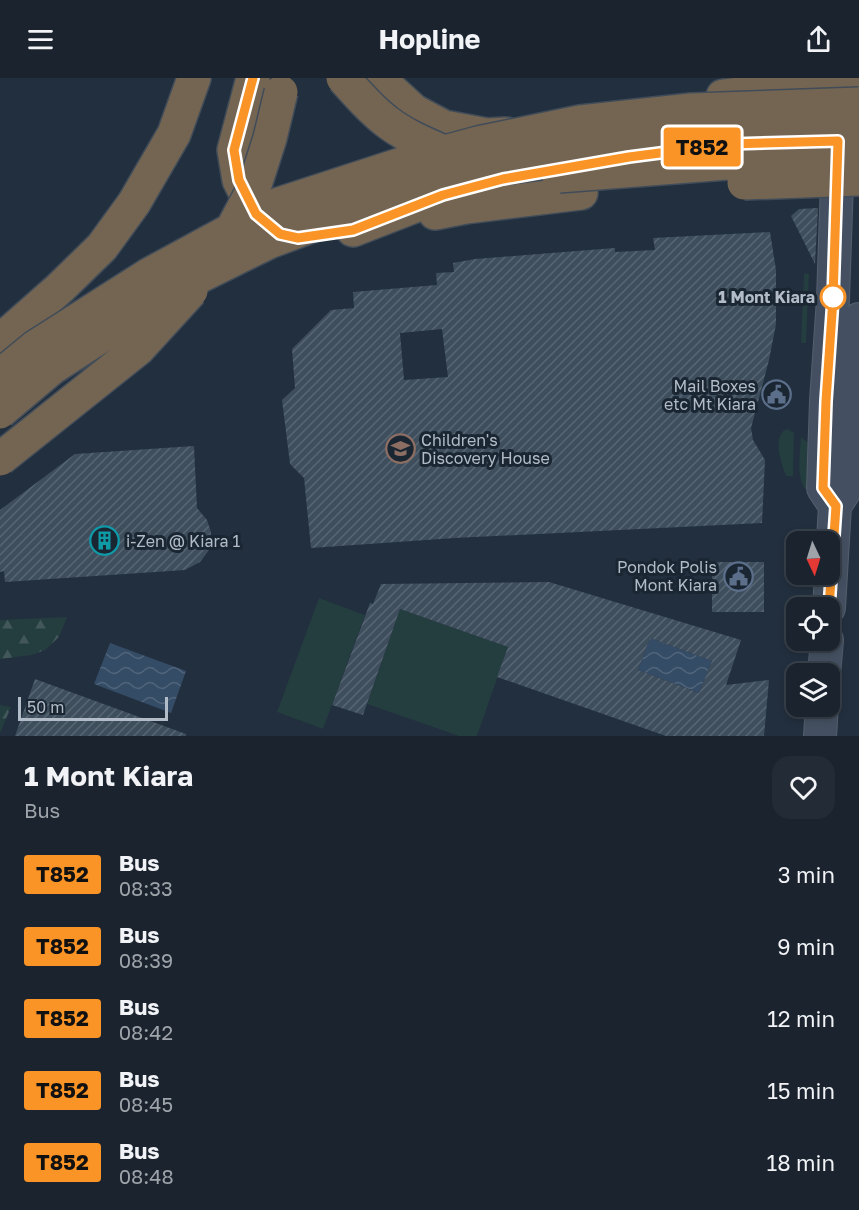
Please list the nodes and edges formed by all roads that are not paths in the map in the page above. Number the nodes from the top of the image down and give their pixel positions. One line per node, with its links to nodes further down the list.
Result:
1 (194, 78): 12 (highway)
2 (343, 78): 8 (highway, bridge)
3 (365, 78): 8 (highway)
4 (378, 78): 8 (highway, bridge)
5 (399, 78): 6 (highway)
6 (859, 79)
7 (273, 83): 10 (highway); 15 (highway, bridge)
8 (854, 123): 10 (highway); 13 (highway, bridge); 14 (highway, bridge); 16 (main road)
9 (859, 179): 10 (highway, bridge)
10 (353, 230)
11 (859, 319): 16 (main road)
12 (0, 341)
13 (0, 376)
14 (0, 412)
15 (0, 459)
16 (836, 506): 17 (main road)
17 (830, 597)
18 (821, 717): 19 (main road)
19 (820, 736)

